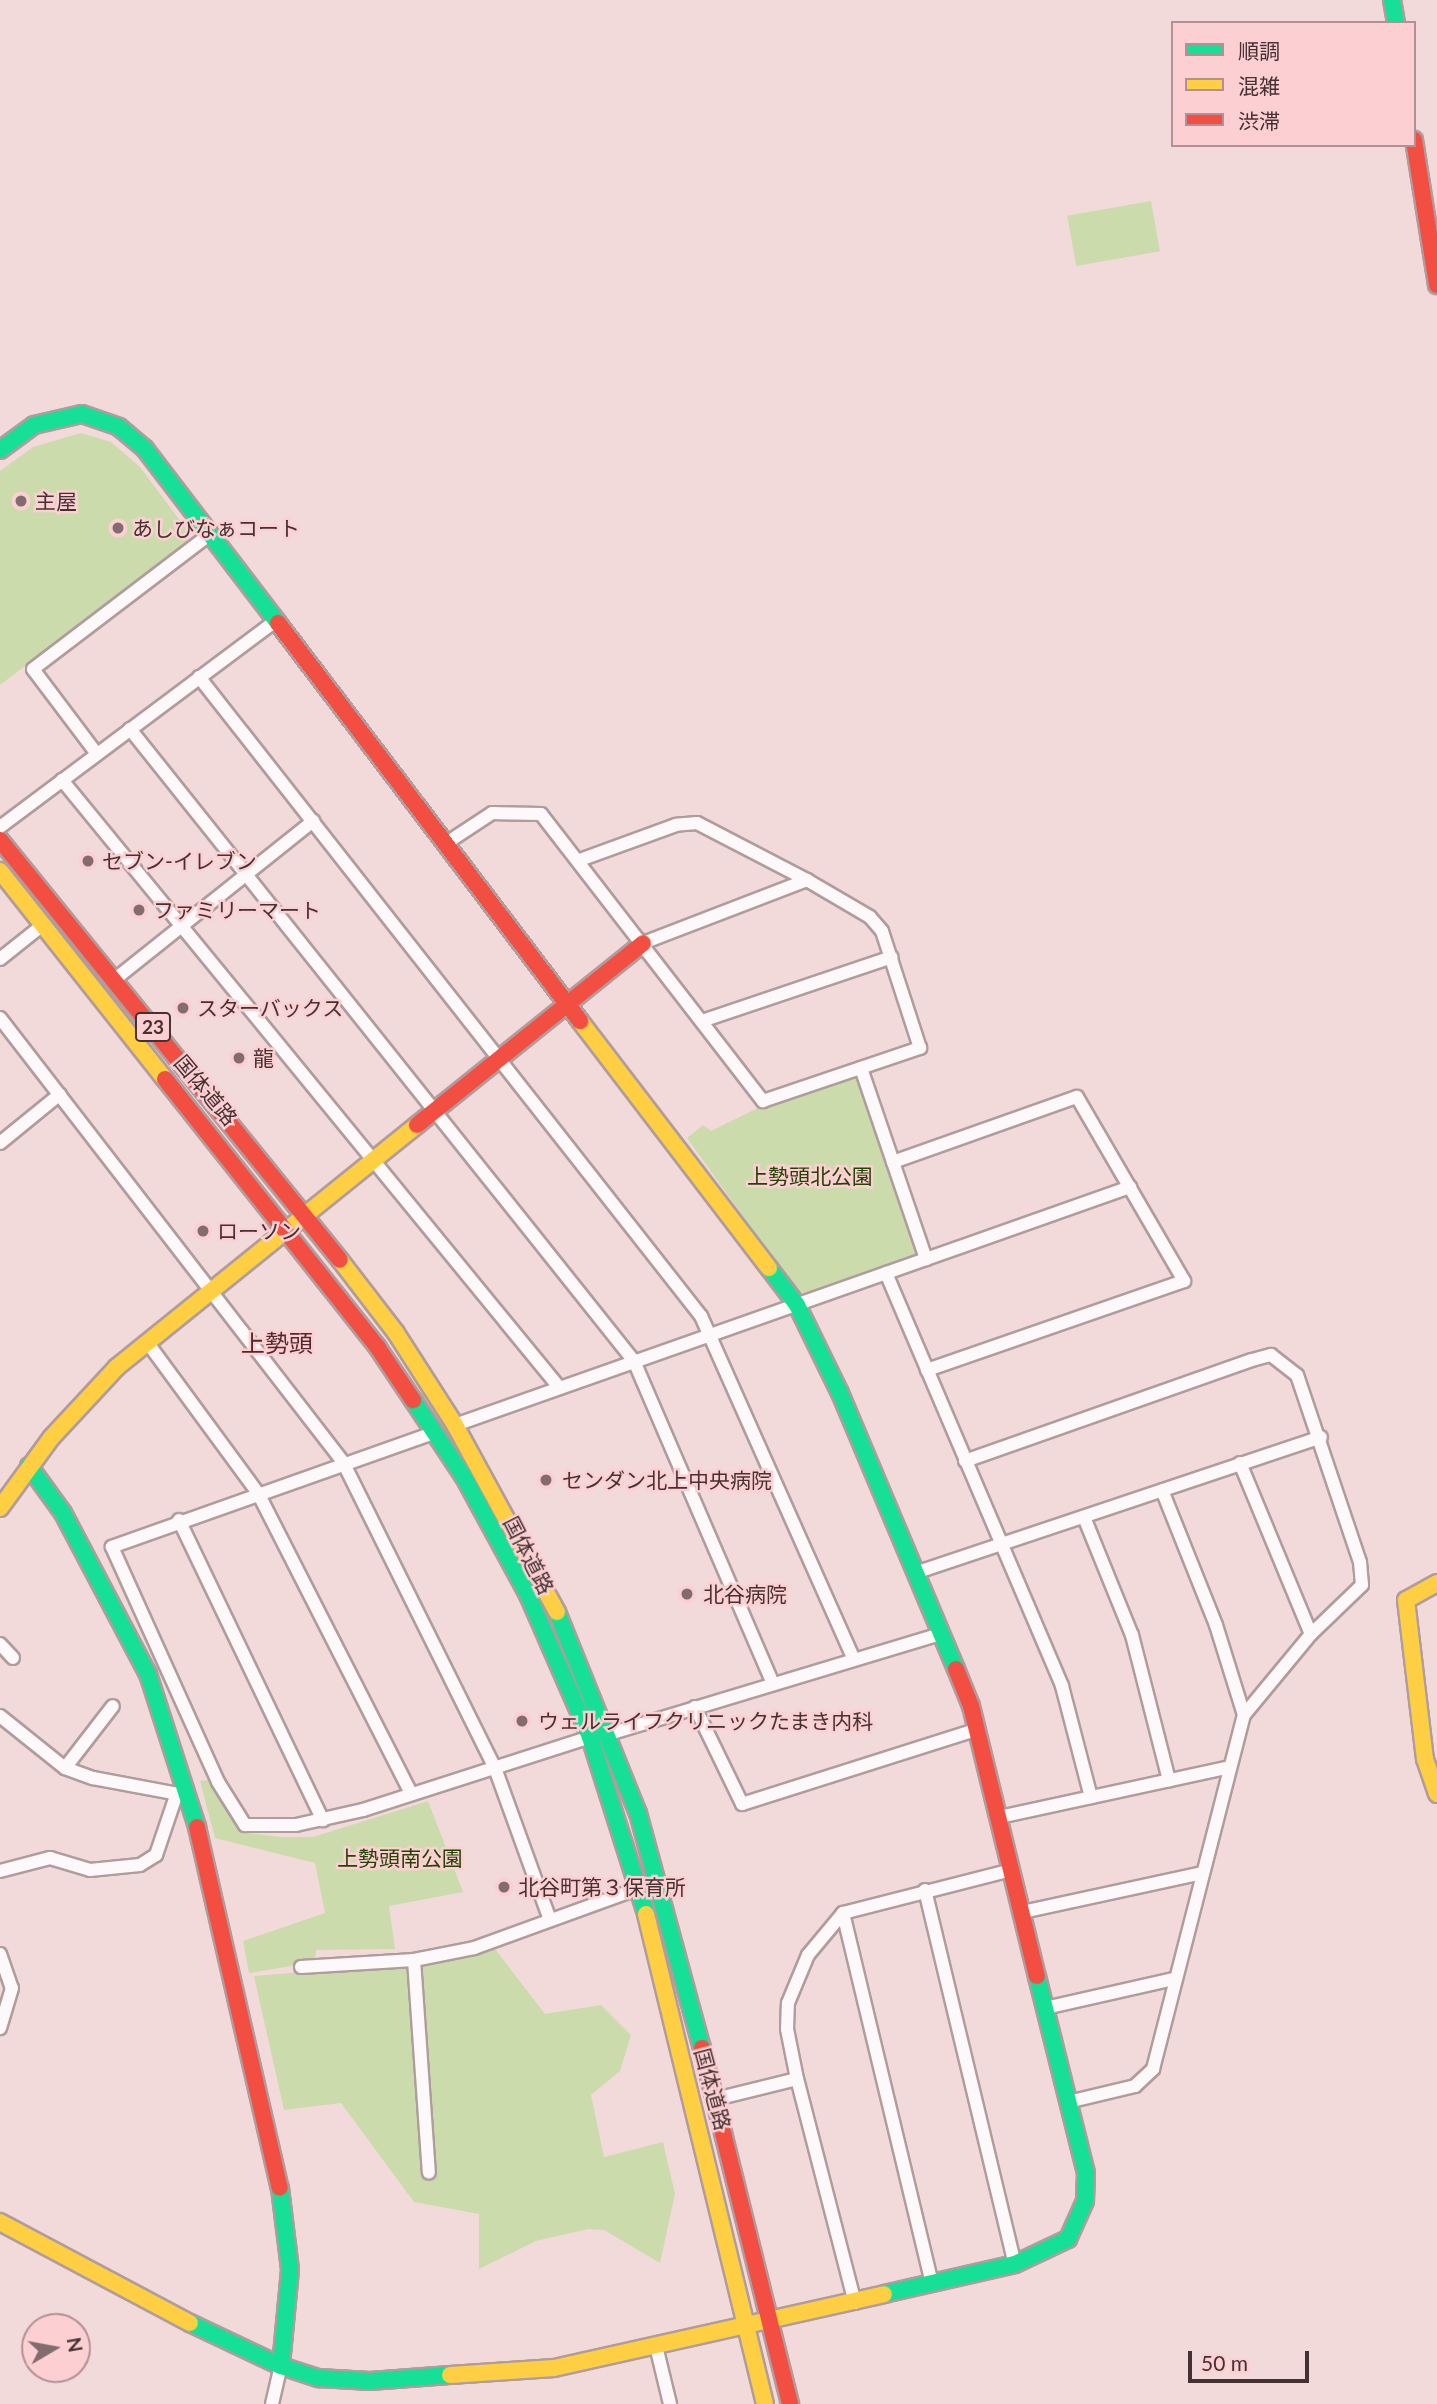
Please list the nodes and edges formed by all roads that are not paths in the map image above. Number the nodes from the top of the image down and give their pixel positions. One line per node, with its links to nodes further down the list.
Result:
1 (1392, 0): 2 (street)
2 (1396, 21)
3 (1415, 147): 4 (street)
4 (1437, 285)
5 (0, 450): 6 (street)
6 (210, 534): 7 (street); 10 (street)
7 (274, 622): 8 (street); 15 (street)
8 (200, 677): 9 (street); 12 (street)
9 (130, 729): 10 (street); 18 (street)
10 (97, 754): 11 (street)
11 (62, 780): 13 (street); 21 (street)
12 (313, 821): 18 (street); 29 (street)
13 (0, 827)
14 (0, 840): 25 (street, 国体道路 / 23)
15 (445, 844): 16 (street); 26 (street)
16 (580, 860): 19 (street); 22 (street)
17 (0, 872): 20 (street, 国体道路 / 23)
18 (246, 875): 21 (street); 32 (street)
19 (807, 880): 22 (street); 23 (street)
20 (44, 924): 24 (street); 38 (street, 国体道路 / 23)
21 (181, 927): 25 (street); 34 (street)
22 (643, 943): 26 (street); 28 (street)
23 (892, 957): 28 (street); 30 (street)
24 (0, 958)
25 (114, 980): 37 (street, 国体道路 / 23)
26 (567, 1002): 29 (street); 42 (street)
27 (0, 1018): 31 (street)
28 (702, 1021): 30 (street)
29 (499, 1056): 32 (street); 43 (street)
30 (861, 1068): 35 (street)
31 (60, 1094): 33 (street); 41 (street)
32 (434, 1109): 34 (street); 45 (street)
33 (0, 1143)
34 (370, 1159): 37 (street); 47 (street)
35 (893, 1162): 36 (street); 39 (street)
36 (1129, 1187): 39 (street); 46 (street)
37 (306, 1213): 38 (street); 48 (street, 国体道路 / 23)
38 (286, 1229): 41 (street); 49 (street, 国体道路 / 23)
39 (926, 1259): 40 (street)
40 (886, 1273): 42 (street); 46 (street)
41 (212, 1287): 44 (street); 52 (street)
42 (797, 1305): 43 (street); 61 (street)
43 (711, 1334): 45 (street); 67 (street)
44 (147, 1342): 54 (street); 56 (street)
45 (634, 1361): 47 (street); 68 (street)
46 (927, 1370): 51 (street)
47 (558, 1386): 48 (street)
48 (455, 1425): 74 (street, 国体道路 / 23)
49 (436, 1432): 52 (street); 75 (street, 国体道路 / 23)
50 (1321, 1437): 51 (street); 53 (street); 64 (street)
51 (965, 1461): 60 (street)
52 (343, 1462): 56 (street); 78 (street)
53 (1240, 1464): 55 (street); 64 (street)
54 (29, 1466): 57 (street); 82 (street)
55 (1162, 1490): 58 (street); 71 (street)
56 (258, 1493): 59 (street); 80 (street)
57 (0, 1508)
58 (1084, 1517): 60 (street); 79 (street)
59 (179, 1520): 85 (street); 85 (street)
60 (1000, 1546): 61 (street); 83 (street)
61 (915, 1573): 63 (street)
62 (1437, 1583): 81 (street)
63 (941, 1634): 67 (street); 73 (street)
64 (1311, 1634): 71 (street)
65 (0, 1644): 66 (street)
66 (13, 1658)
67 (854, 1660): 68 (street)
68 (773, 1683): 70 (street)
69 (113, 1706): 77 (street)
70 (695, 1707): 73 (street); 74 (street)
71 (1244, 1715): 76 (street)
72 (0, 1716): 77 (street)
73 (978, 1729): 84 (street)
74 (610, 1734): 101 (street, 国体道路 / 23)
75 (590, 1737): 78 (street); 89 (street, 国体道路 / 23)
76 (1230, 1767): 79 (street); 88 (street)
77 (65, 1768): 82 (street)
78 (495, 1768): 80 (street); 93 (street)
79 (1168, 1780): 83 (street)
80 (411, 1793): 85 (street)
81 (1437, 1794)
82 (183, 1795): 87 (street); 111 (street)
83 (1091, 1797): 84 (street)
84 (999, 1817): 86 (street)
85 (323, 1820)
86 (1012, 1870): 90 (street); 91 (street)
87 (0, 1871)
88 (1202, 1873): 91 (street); 97 (street)
89 (640, 1888): 93 (street); 109 (street, 国体道路 / 23)
90 (925, 1890): 92 (street); 105 (street)
91 (1022, 1912): 98 (street)
92 (843, 1913): 100 (street); 106 (street)
93 (549, 1917): 95 (street)
94 (0, 1954): 99 (street)
95 (414, 1960): 96 (street); 103 (street)
96 (301, 1967)
97 (1174, 1979): 98 (street); 102 (street)
98 (1045, 2008): 102 (street)
99 (0, 2028)
100 (797, 2079): 101 (street); 107 (street)
101 (716, 2099): 108 (street, 国体道路 / 23)
102 (1068, 2102): 105 (street)
103 (429, 2172)
104 (0, 2222): 111 (street)
105 (1015, 2264): 106 (street)
106 (932, 2284): 107 (street)
107 (855, 2303): 108 (street)
108 (771, 2322): 109 (street); 115 (street, 国体道路 / 23)
109 (747, 2328): 110 (street); 114 (street, 国体道路 / 23)
110 (656, 2346): 111 (street); 113 (street)
111 (281, 2365): 112 (street)
112 (272, 2404)
113 (670, 2404)
114 (765, 2404)
115 (790, 2404)

